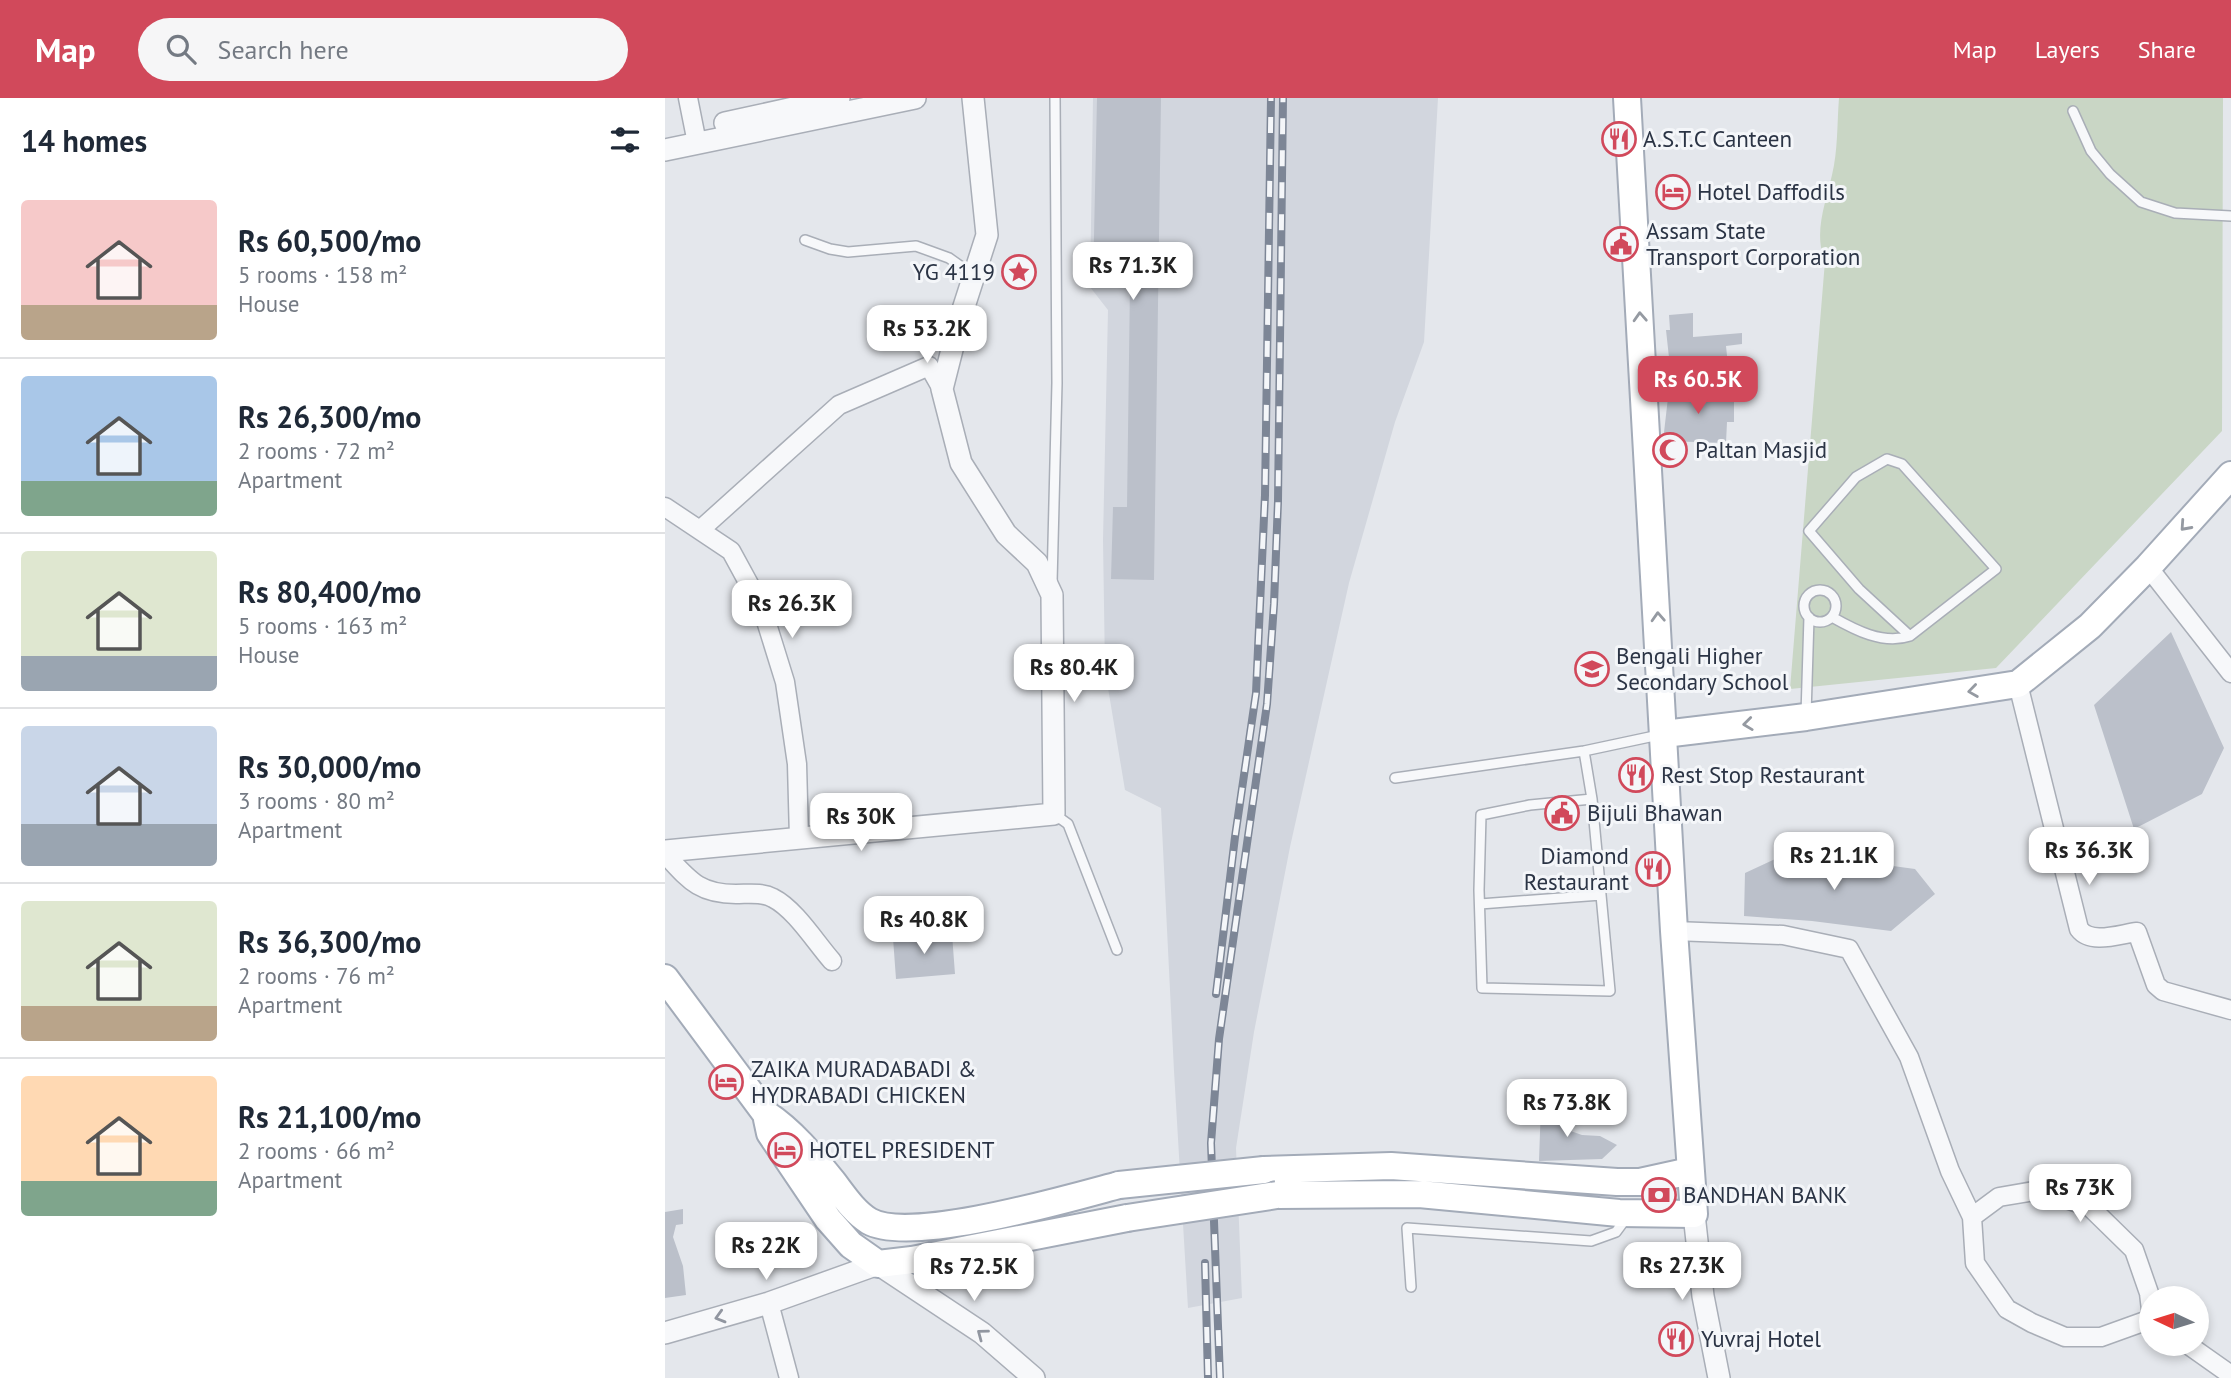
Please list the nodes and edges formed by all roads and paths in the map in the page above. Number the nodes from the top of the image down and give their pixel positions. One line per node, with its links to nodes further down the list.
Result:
1 (688, 98): 9 (street)
2 (839, 98): 9 (street)
3 (915, 98): 9 (street)
4 (973, 98): 13 (street)
5 (1055, 98): 19 (lane)
6 (1627, 98): 26 (main road, one-way to 6)
7 (2073, 111): 11 (lane)
8 (665, 136): 9 (street)
9 (696, 136): 10 (street)
10 (665, 150)
11 (2231, 216)
12 (804, 240): 13 (lane)
13 (974, 276): 14 (street)
14 (942, 389): 17 (street); 19 (street)
15 (2231, 475): 18 (main road, one-way to 18)
16 (665, 507): 17 (street)
17 (700, 530): 31 (street)
18 (2148, 567): 23 (street); 24 (main road)
19 (1052, 595): 30 (street)
20 (1809, 617): 21 (lane); 21 (lane); 25 (lane)
21 (1832, 617): 22 (lane)
22 (1910, 636): 22 (lane)
23 (2231, 673)
24 (2018, 684): 25 (main road, one-way to 25); 39 (street)
25 (1806, 717): 26 (main road, one-way to 26)
26 (1664, 734): 27 (lane); 35 (main road)
27 (1584, 751): 28 (lane); 29 (lane)
28 (1395, 778)
29 (1592, 799): 33 (lane); 34 (lane)
30 (1054, 814): 31 (street); 36 (lane)
31 (799, 838): 32 (street)
32 (665, 853): 37 (street)
33 (1601, 895): 34 (lane); 34 (lane)
34 (1480, 904)
35 (1674, 932): 41 (main road); 44 (street)
36 (1117, 950)
37 (832, 961)
38 (665, 978): 40 (main road)
39 (2231, 1010)
40 (776, 1121): 41 (main road, bridge); 45 (main road)
41 (1690, 1171): 43 (main road)
42 (1624, 1213): 43 (main road); 45 (main road, bridge); 47 (lane)
43 (1693, 1214): 55 (street)
44 (1972, 1217): 46 (street); 49 (street)
45 (877, 1264): 48 (street); 54 (street, one-way to 45)
46 (2146, 1286)
47 (1411, 1287)
48 (769, 1303): 50 (street, one-way to 50); 53 (street)
49 (2139, 1324)
50 (665, 1333)
51 (2204, 1356): 52 (street)
52 (2231, 1375)
53 (789, 1378)
54 (1034, 1378)
55 (1719, 1378)

